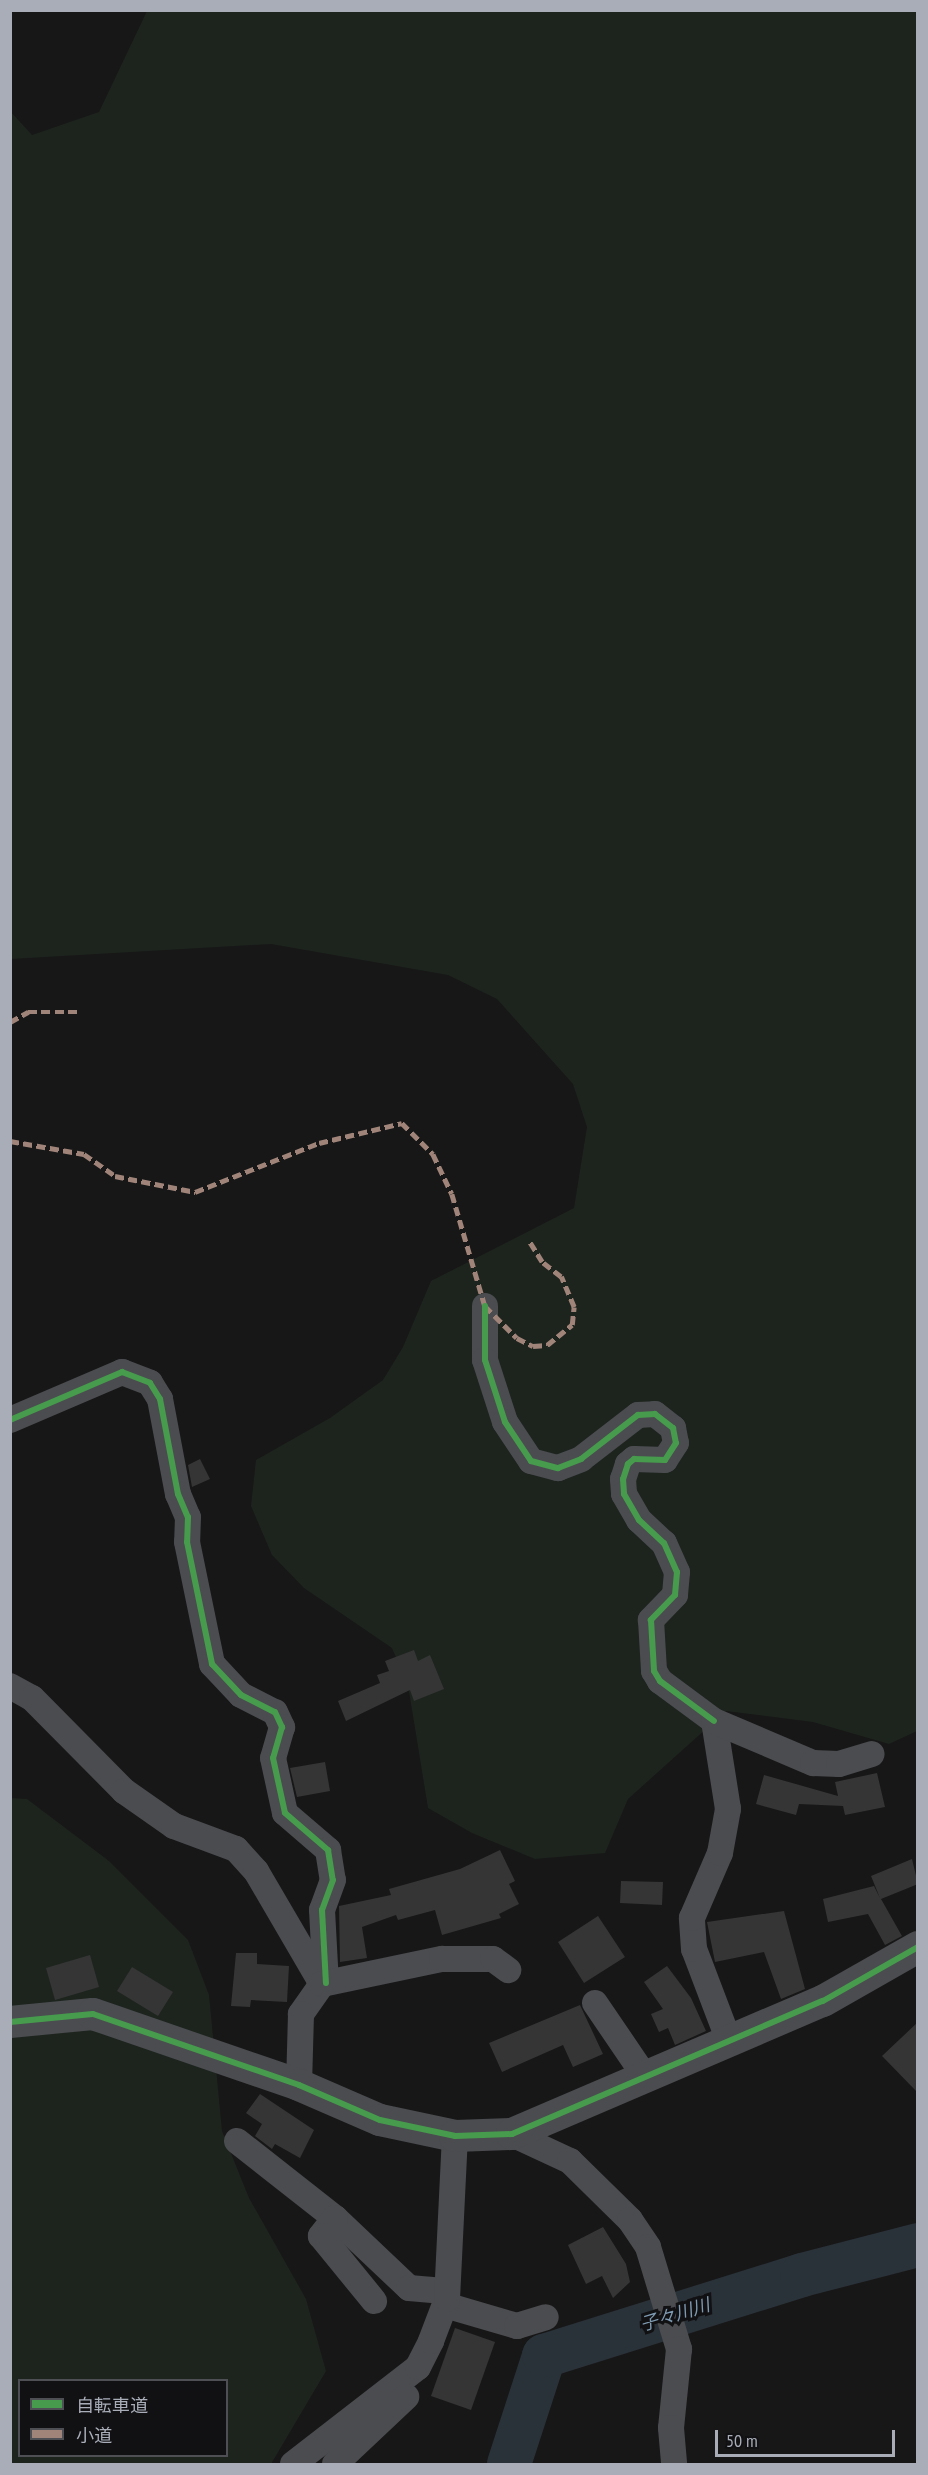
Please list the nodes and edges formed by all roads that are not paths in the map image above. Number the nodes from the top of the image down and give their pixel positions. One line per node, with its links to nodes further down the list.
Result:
1 (485, 1306): 4 (street)
2 (10, 1420): 8 (street)
3 (10, 1686): 8 (street)
4 (714, 1721): 5 (street); 11 (street)
5 (870, 1754)
6 (918, 1947): 11 (street)
7 (508, 1970): 8 (street)
8 (324, 1984): 13 (street)
9 (596, 2003): 12 (street)
10 (10, 2022): 13 (street)
11 (729, 2041): 12 (street)
12 (646, 2078): 14 (street)
13 (299, 2085): 15 (street)
14 (512, 2134): 15 (street); 24 (street)
15 (455, 2136): 18 (street)
16 (237, 2141): 17 (street)
17 (335, 2218): 18 (street); 19 (street)
18 (446, 2298): 20 (street); 21 (street)
19 (374, 2301)
20 (546, 2317)
21 (418, 2367): 22 (street); 23 (street)
22 (293, 2464)
23 (335, 2464)
24 (674, 2464)

